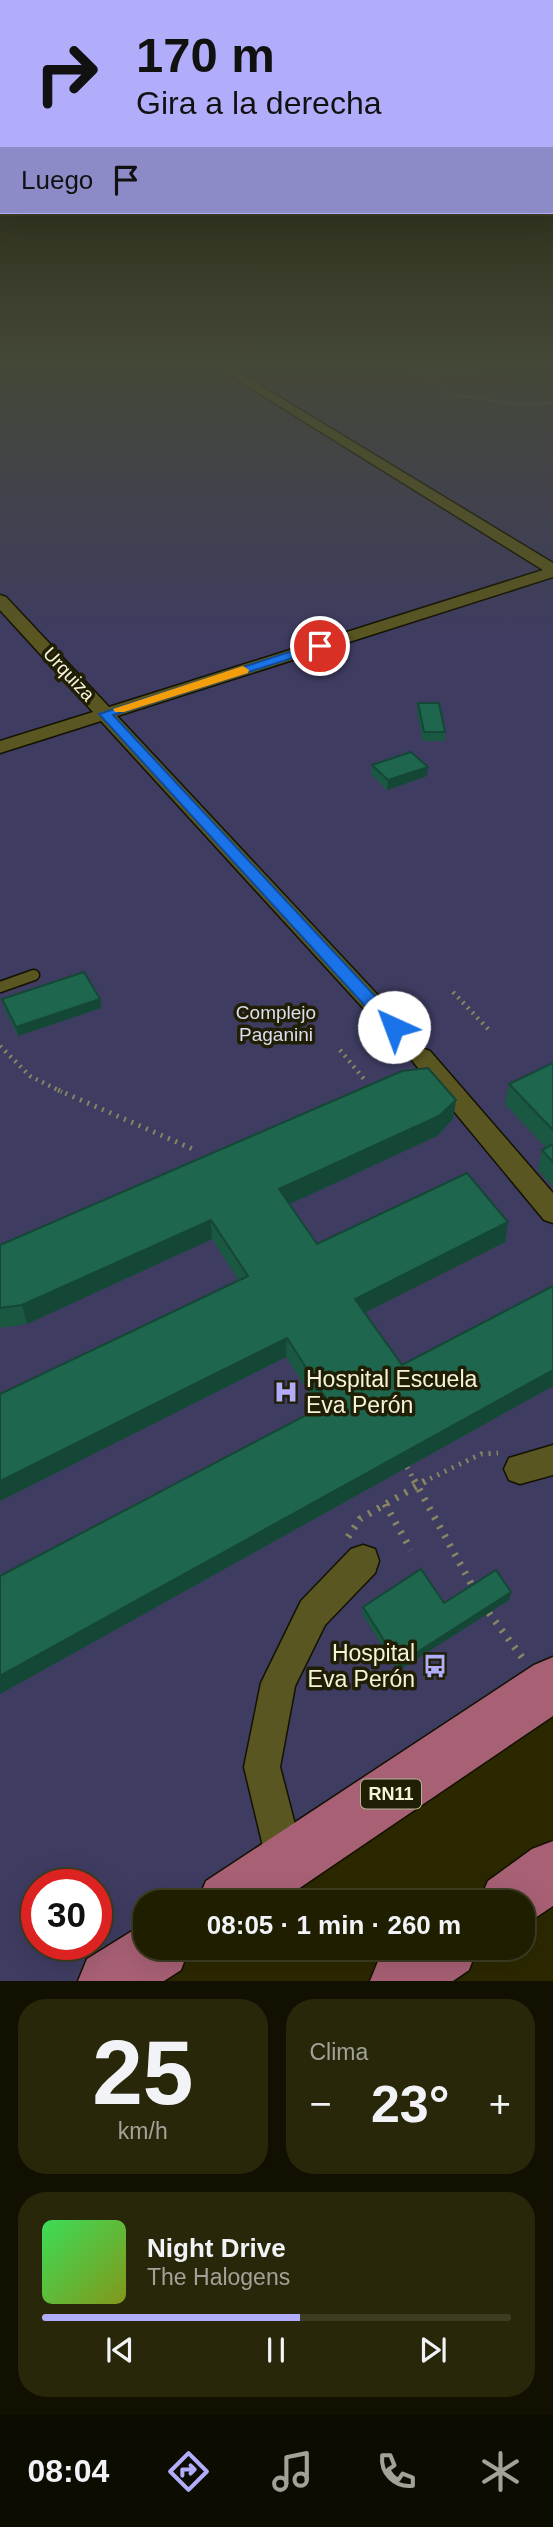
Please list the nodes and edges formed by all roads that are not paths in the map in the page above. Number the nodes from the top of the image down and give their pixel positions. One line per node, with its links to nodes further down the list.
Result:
1 (366, 455): 2 (street)
2 (553, 571): 4 (street)
3 (0, 600): 4 (street, Urquiza)
4 (105, 714): 5 (street); 8 (street, Urquiza)
5 (0, 747)
6 (34, 975): 7 (lane)
7 (0, 987)
8 (394, 1027)
9 (422, 1057): 10 (street)
10 (553, 1212)
11 (514, 1460): 12 (street)
12 (553, 1460)
13 (354, 1550): 15 (street)
14 (549, 1686): 15 (main road, RN11)
15 (286, 1864): 16 (main road, RN11)
16 (246, 1890)
17 (141, 1960): 19 (main road)
18 (430, 1960): 20 (main road)
19 (109, 1981)
20 (401, 1981)

